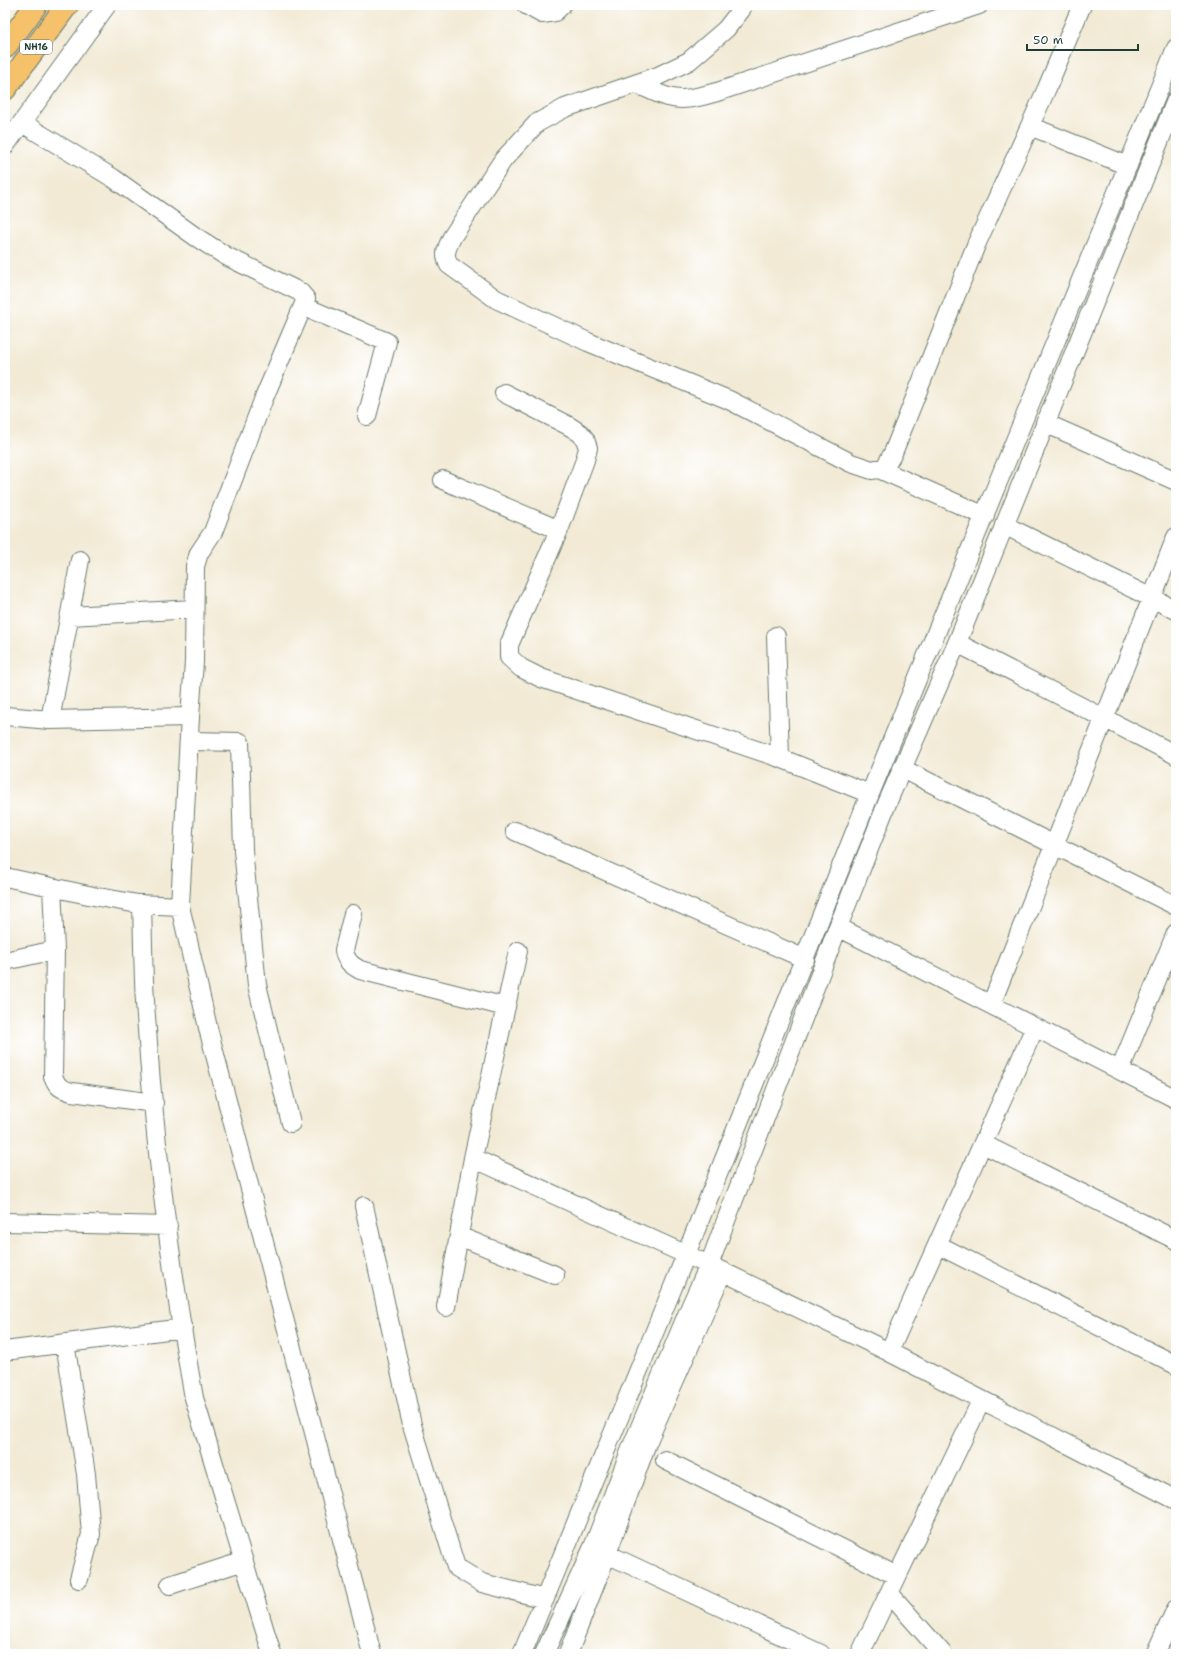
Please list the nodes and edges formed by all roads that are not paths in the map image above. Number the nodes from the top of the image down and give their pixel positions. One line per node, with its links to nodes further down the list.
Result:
1 (36, 5): 9 (highway, NH16)
2 (67, 5): 12 (highway, NH16)
3 (107, 5): 14 (street)
4 (526, 5): 5 (street)
5 (562, 5)
6 (743, 5): 11 (street)
7 (979, 5): 11 (street)
8 (1082, 5): 15 (street)
9 (5, 47)
10 (1176, 48): 17 (street)
11 (636, 84): 22 (street)
12 (5, 89)
13 (1176, 100): 21 (street)
14 (22, 122): 16 (street); 18 (street)
15 (1030, 126): 17 (street); 22 (street)
16 (5, 146)
17 (1128, 166): 25 (street)
18 (303, 306): 20 (street); 31 (street)
19 (504, 393): 27 (street)
20 (368, 416)
21 (1046, 423): 24 (street); 26 (street)
22 (879, 469): 25 (street)
23 (443, 480): 27 (street)
24 (1176, 481)
25 (985, 516): 44 (street)
26 (1004, 525): 30 (street); 35 (street)
27 (560, 530): 42 (street)
28 (1176, 537): 30 (street)
29 (80, 560): 33 (street)
30 (1152, 598): 32 (street); 38 (street)
31 (194, 609): 33 (street); 37 (street)
32 (1176, 610)
33 (70, 616): 39 (street)
34 (776, 636): 42 (street)
35 (957, 643): 38 (street); 43 (street)
36 (5, 716): 39 (street)
37 (190, 717): 39 (street); 40 (street)
38 (1104, 718): 41 (street); 46 (street)
39 (50, 720)
40 (189, 741): 50 (street); 65 (street)
41 (1176, 754)
42 (780, 758): 44 (street)
43 (903, 769): 46 (street); 53 (street)
44 (870, 794): 57 (street)
45 (515, 831): 57 (street)
46 (1054, 846): 51 (street); 59 (street)
47 (5, 877): 48 (street)
48 (52, 887): 49 (street); 55 (street)
49 (142, 904): 50 (street); 64 (street)
50 (180, 906): 95 (street)
51 (1176, 906)
52 (352, 914): 60 (street)
53 (838, 927): 59 (street); 75 (street)
54 (1176, 932): 62 (street)
55 (55, 950): 58 (street); 64 (street)
56 (518, 951): 60 (street)
57 (805, 959): 74 (street)
58 (5, 961)
59 (991, 1005): 61 (street)
60 (506, 1007): 67 (street)
61 (1035, 1027): 62 (street); 66 (street)
62 (1120, 1070): 63 (street)
63 (1176, 1099)
64 (154, 1103): 70 (street)
65 (291, 1123)
66 (983, 1144): 72 (street); 73 (street)
67 (473, 1158): 71 (street); 74 (street)
68 (364, 1206): 92 (street)
69 (5, 1222): 70 (street)
70 (168, 1226): 78 (street)
71 (459, 1236): 76 (street); 77 (street)
72 (1176, 1240)
73 (938, 1245): 81 (street); 82 (street)
74 (686, 1255): 75 (street); 92 (street)
75 (716, 1268): 81 (street); 86 (street); 97 (street)
76 (555, 1275)
77 (446, 1307)
78 (183, 1328): 79 (street); 87 (street)
79 (65, 1343): 80 (street); 89 (street)
80 (5, 1351)
81 (889, 1352): 83 (street)
82 (1176, 1365)
83 (981, 1400): 85 (street); 88 (street)
84 (665, 1460): 88 (street)
85 (1176, 1500)
86 (607, 1554): 98 (street); 99 (street)
87 (244, 1561): 90 (street); 94 (street)
88 (897, 1576): 91 (street)
89 (79, 1579)
90 (170, 1585)
91 (889, 1593): 100 (street); 101 (street)
92 (545, 1599): 96 (street)
93 (1176, 1609): 102 (street)
94 (272, 1654)
95 (372, 1654)
96 (522, 1654)
97 (544, 1654)
98 (568, 1654)
99 (821, 1654)
100 (860, 1654)
101 (943, 1654)
102 (1155, 1654)

